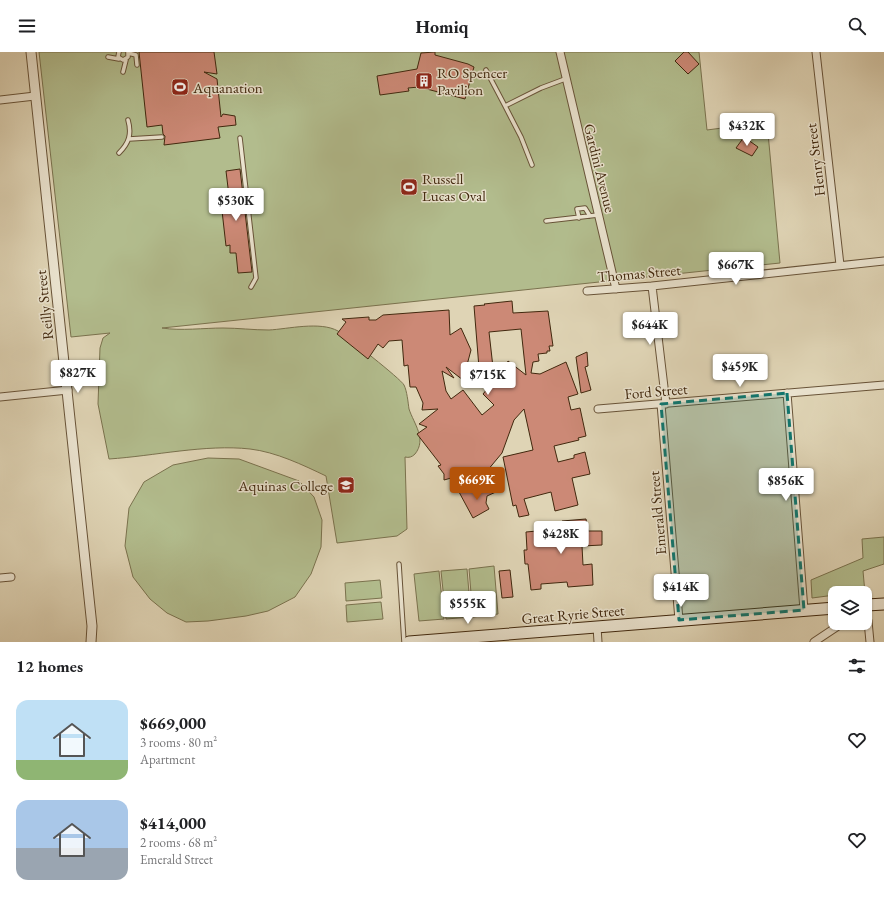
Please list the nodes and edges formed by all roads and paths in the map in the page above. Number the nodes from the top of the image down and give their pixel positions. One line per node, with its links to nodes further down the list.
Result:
1 (31, 52): 10 (street, Reilly Street)
2 (118, 52): 6 (lane); 6 (lane)
3 (128, 52): 7 (lane); 7 (lane)
4 (560, 52): 9 (street, Gardini Avenue)
5 (816, 52): 24 (street, Henry Street)
6 (120, 59): 7 (lane); 7 (lane)
7 (127, 59)
8 (486, 70): 12 (lane)
9 (565, 79): 12 (lane); 19 (street, Gardini Avenue)
10 (35, 96): 11 (street); 30 (street, Reilly Street)
11 (0, 100)
12 (506, 106): 18 (lane)
13 (128, 120): 16 (lane)
14 (162, 137): 16 (lane)
15 (240, 138): 26 (lane)
16 (129, 139): 17 (lane)
17 (119, 153)
18 (532, 165)
19 (598, 215): 20 (lane); 27 (street, Gardini Avenue)
20 (590, 216): 21 (lane); 21 (lane)
21 (579, 218): 22 (lane)
22 (546, 221)
23 (884, 261): 24 (street, Thomas Street)
24 (840, 265): 25 (street, Thomas Street)
25 (652, 286): 27 (street, Thomas Street); 33 (street, Emerald Street)
26 (252, 287)
27 (616, 289): 28 (street, Thomas Street)
28 (587, 291)
29 (884, 385): 31 (street, Ford Street)
30 (68, 390): 32 (street); 43 (street, Reilly Street)
31 (787, 393): 33 (street, Ford Street); 41 (street)
32 (0, 398)
33 (664, 404): 34 (street, Ford Street); 42 (street, Emerald Street)
34 (597, 409)
35 (399, 564): 49 (lane)
36 (11, 577): 37 (street)
37 (0, 578)
38 (884, 604): 39 (main road)
39 (872, 605)
40 (828, 608): 41 (main road, Great Ryrie Street)
41 (804, 610): 42 (main road, Great Ryrie Street)
42 (679, 620): 44 (main road, Great Ryrie Street)
43 (92, 626): 47 (street, Reilly Street); 48 (street, Reilly Street)
44 (597, 627): 50 (main road, Great Ryrie Street); 51 (street)
45 (832, 630): 52 (street)
46 (869, 630): 53 (street)
47 (91, 642)
48 (97, 642)
49 (404, 642)
50 (409, 642)
51 (598, 642)
52 (814, 642)
53 (870, 642)

